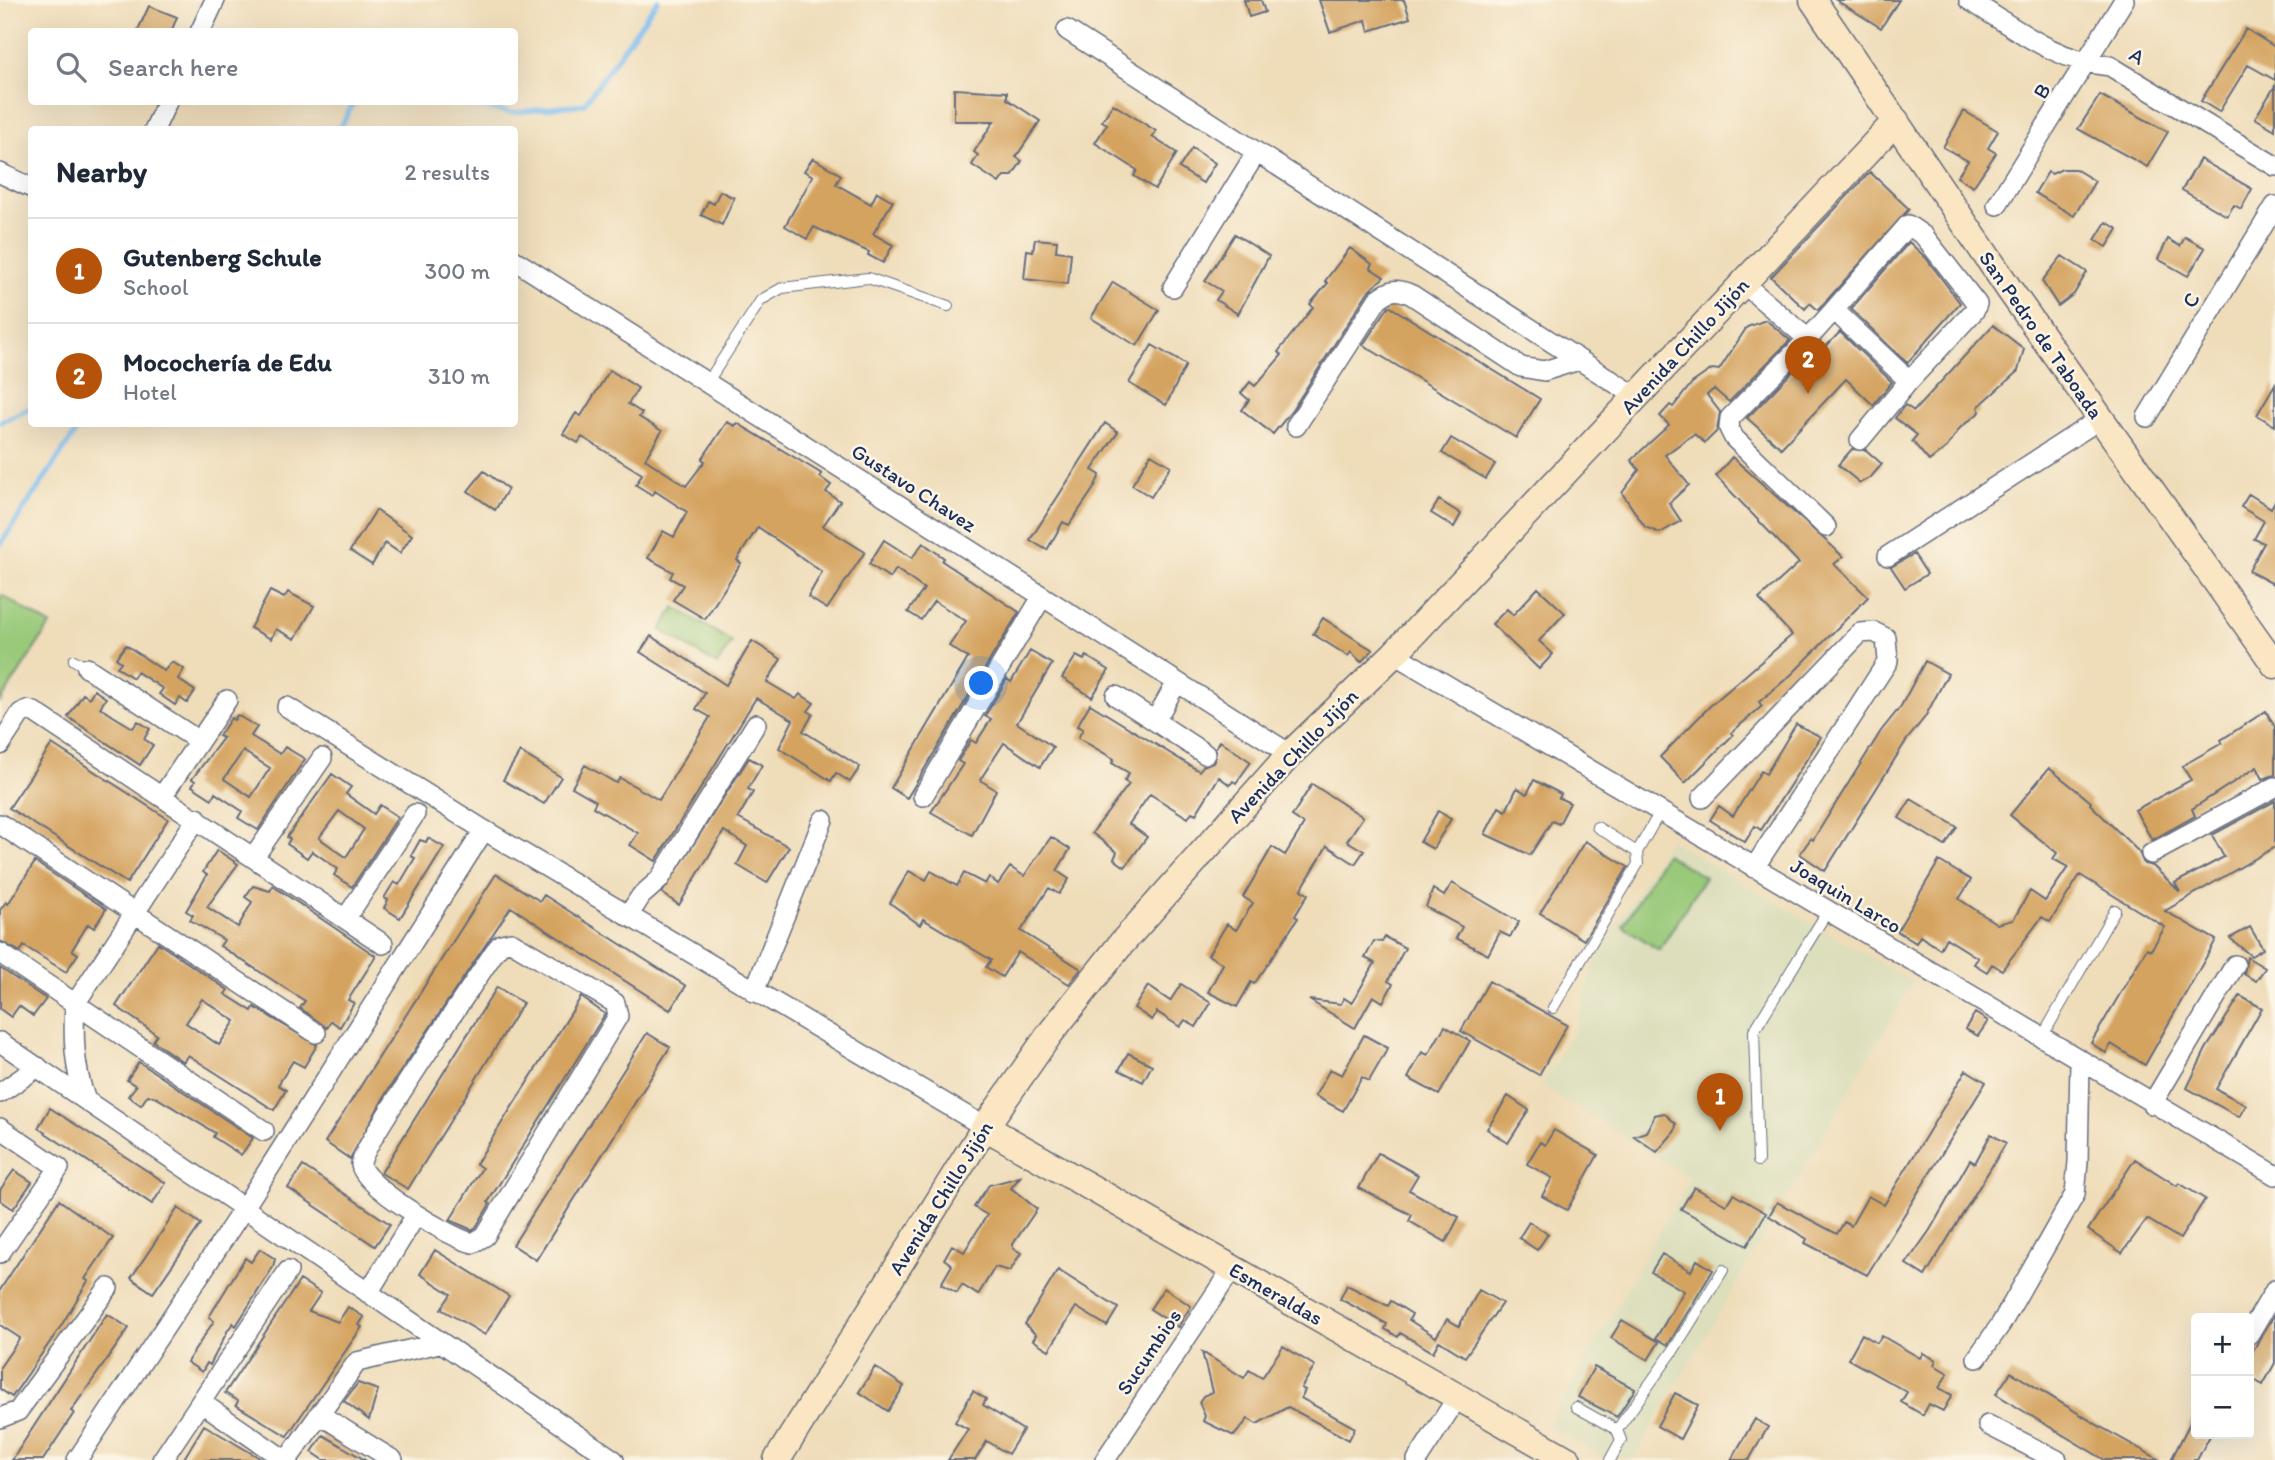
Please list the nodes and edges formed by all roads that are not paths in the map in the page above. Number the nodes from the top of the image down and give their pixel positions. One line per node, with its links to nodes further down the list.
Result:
1 (215, 0): 5 (street)
2 (1814, 0): 9 (street, San Pedro de Taboada)
3 (1969, 0): 7 (street, A)
4 (2124, 0): 7 (street, B)
5 (202, 28)
6 (1067, 30): 11 (street)
7 (2086, 64): 12 (street, A); 15 (street, B)
8 (166, 105): 10 (street)
9 (1896, 121): 18 (street, Avenida Chillo Jijón); 28 (street, San Pedro de Taboada)
10 (156, 126)
11 (1256, 153): 19 (street); 23 (street)
12 (2275, 166)
13 (0, 173): 14 (street)
14 (28, 186)
15 (1997, 205)
16 (2275, 206): 27 (street, C)
17 (518, 263): 25 (street, Gustavo Chavez)
18 (1744, 284): 22 (street); 26 (street, Avenida Chillo Jijón)
19 (1173, 286)
20 (948, 306): 25 (lane)
21 (1834, 310): 22 (street); 24 (street); 24 (street)
22 (1808, 339): 31 (street)
23 (1579, 360): 26 (street); 29 (street)
24 (1909, 381): 30 (street)
25 (707, 383): 33 (street, Gustavo Chavez)
26 (1637, 397): 34 (street, Avenida Chillo Jijón)
27 (2147, 417)
28 (2100, 419): 32 (street); 36 (street, San Pedro de Taboada)
29 (1296, 426)
30 (1860, 440)
31 (1826, 527)
32 (1888, 556)
33 (1042, 597): 37 (street, Gustavo Chavez); 50 (street)
34 (1394, 654): 46 (street, Avenida Chillo Jijón); 52 (street, Joaquìn Larco)
35 (81, 664): 43 (street)
36 (2275, 666)
37 (1177, 682): 41 (street); 46 (street, Gustavo Chavez)
38 (1116, 696): 41 (street)
39 (227, 700): 43 (street)
40 (287, 707): 58 (street)
41 (1156, 721): 45 (street)
42 (756, 724): 66 (street)
43 (199, 741): 49 (street)
44 (0, 745): 49 (street)
45 (1205, 754)
46 (1290, 754): 82 (street, Avenida Chillo Jijón)
47 (322, 758): 61 (street)
48 (2275, 787): 60 (street)
49 (163, 795): 54 (street)
50 (923, 796)
51 (1702, 798): 62 (street)
52 (1660, 812): 59 (lane); 62 (street, Joaquìn Larco)
53 (415, 814): 67 (street)
54 (197, 818): 61 (street); 65 (street)
55 (823, 820): 71 (street)
56 (0, 824): 65 (street)
57 (1597, 827): 59 (lane)
58 (484, 830): 66 (street); 87 (street)
59 (1637, 852): 73 (lane)
60 (2151, 854)
61 (254, 857): 67 (street)
62 (1754, 868): 64 (street, Joaquìn Larco)
63 (2115, 910): 75 (lane)
64 (1827, 912): 75 (street, Joaquìn Larco); 85 (lane)
65 (135, 915): 72 (street); 74 (street)
66 (628, 916): 71 (street)
67 (345, 918): 68 (street)
68 (383, 944)
69 (0, 953): 72 (street)
70 (2235, 965): 81 (street)
71 (754, 992): 82 (street)
72 (75, 1004): 80 (street); 84 (street)
73 (1553, 1008)
74 (316, 1033)
75 (2041, 1038): 77 (street, Joaquìn Larco)
76 (0, 1042): 78 (street)
77 (2080, 1062): 81 (street, Joaquìn Larco); 98 (street)
78 (38, 1067): 79 (street); 80 (street)
79 (0, 1093)
80 (85, 1098): 87 (street)
81 (2152, 1104): 86 (street, Joaquìn Larco)
82 (985, 1127): 90 (street, Esmeraldas); 111 (street, Avenida Chillo Jijón)
83 (0, 1128): 89 (street)
84 (264, 1131)
85 (1758, 1161)
86 (2275, 1175)
87 (244, 1208): 95 (street); 106 (street)
88 (416, 1215): 88 (street); 95 (street)
89 (0, 1253)
90 (1232, 1269): 99 (street, Esmeraldas); 112 (street, Sucumbios)
91 (1723, 1270): 105 (lane)
92 (288, 1271): 100 (street)
93 (108, 1288): 103 (street)
94 (2275, 1290): 96 (street)
95 (368, 1293): 97 (street)
96 (2254, 1326)
97 (439, 1343): 102 (street); 110 (street)
98 (1977, 1358)
99 (1457, 1398): 113 (street); 114 (street, Esmeraldas)
100 (202, 1403): 107 (street); 108 (street)
101 (1576, 1407): 105 (lane)
102 (319, 1414): 108 (street); 109 (street)
103 (0, 1418)
104 (1988, 1425): 116 (street)
105 (1617, 1430): 115 (lane)
106 (77, 1460)
107 (162, 1460)
108 (286, 1460)
109 (393, 1460)
110 (614, 1460)
111 (777, 1460)
112 (1105, 1460)
113 (1416, 1460)
114 (1568, 1460)
115 (1609, 1460)
116 (2057, 1460)

